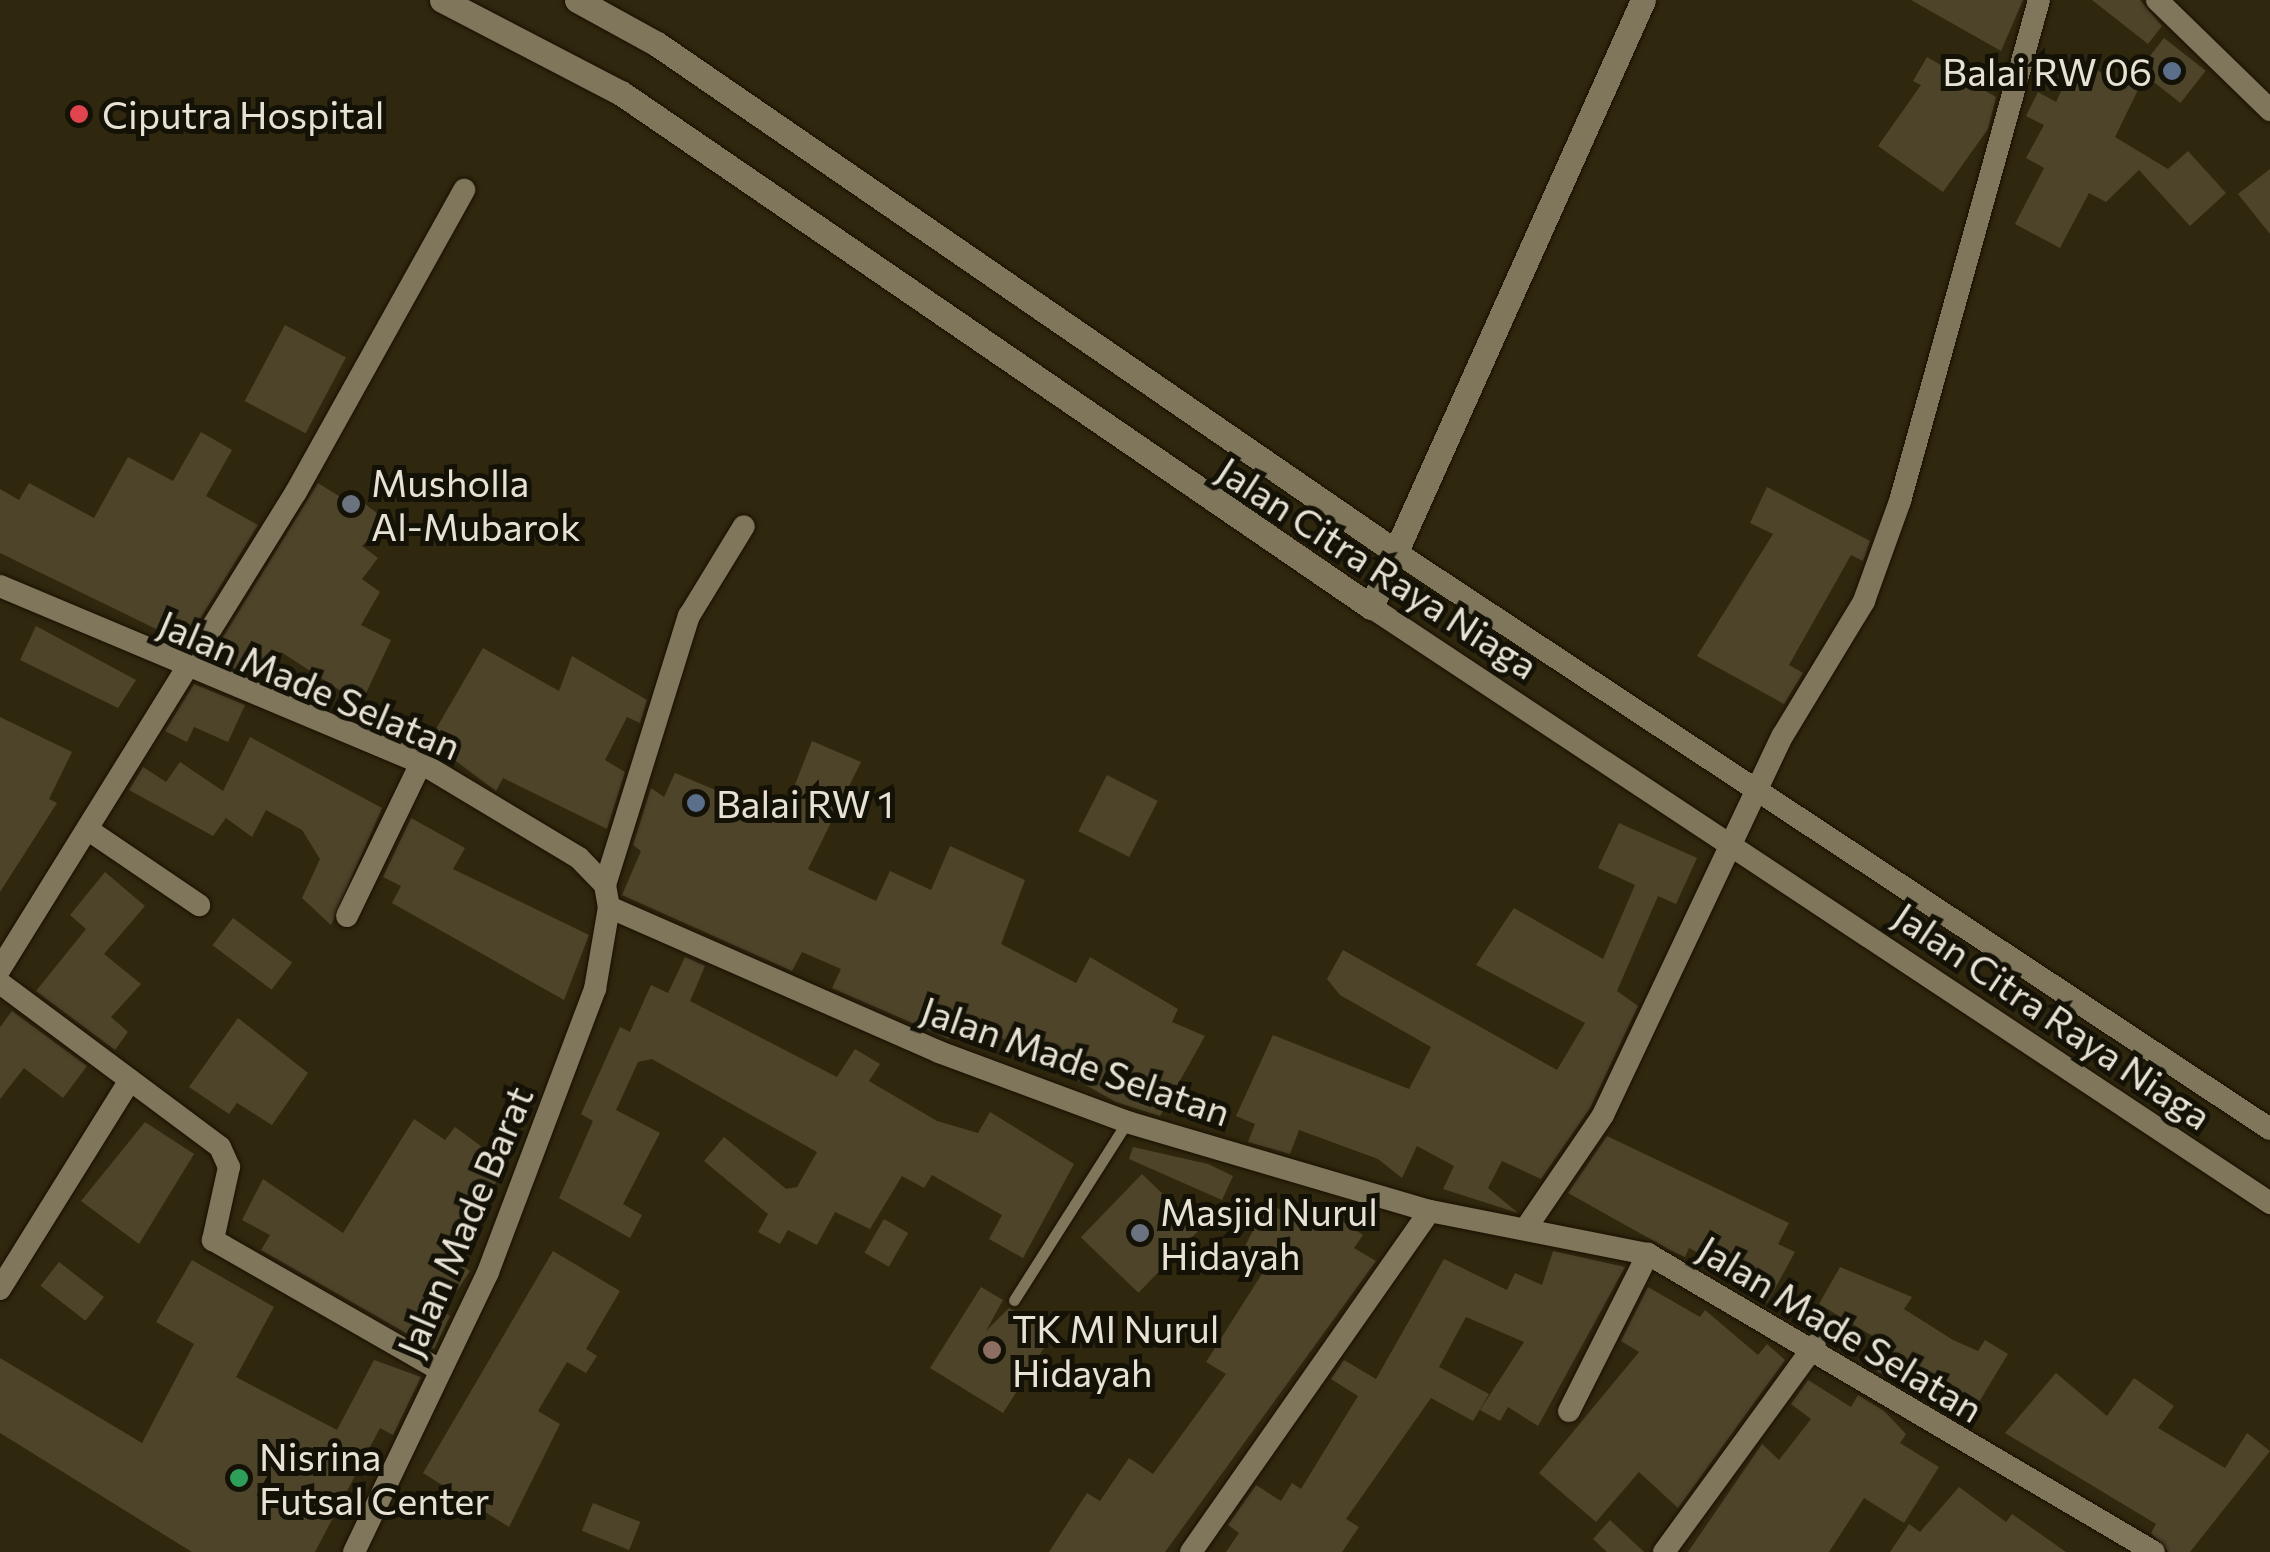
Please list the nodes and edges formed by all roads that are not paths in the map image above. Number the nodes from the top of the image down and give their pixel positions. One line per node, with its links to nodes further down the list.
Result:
1 (442, 0): 11 (street, Jalan Citra Raya Niaga)
2 (578, 0): 9 (street, Jalan Citra Raya Niaga)
3 (1643, 0): 9 (street)
4 (2039, 0): 14 (street)
5 (2157, 0): 6 (street)
6 (2270, 110)
7 (464, 190): 12 (street)
8 (744, 526): 17 (street, Jalan Made Barat)
9 (1396, 552): 11 (street); 14 (street, Jalan Citra Raya Niaga)
10 (0, 586): 12 (street, Jalan Made Selatan)
11 (1371, 607): 16 (street, Jalan Citra Raya Niaga)
12 (180, 668): 13 (street, Jalan Made Selatan); 15 (street)
13 (422, 763): 17 (street, Jalan Made Selatan); 19 (street)
14 (1759, 784): 16 (street); 24 (street, Jalan Citra Raya Niaga)
15 (90, 831): 18 (street); 20 (street)
16 (1734, 845): 25 (street, Jalan Citra Raya Niaga); 27 (street)
17 (607, 896): 23 (street, Jalan Made Selatan); 32 (street, Jalan Made Barat)
18 (198, 904)
19 (347, 916)
20 (0, 969)
21 (0, 983): 22 (street)
22 (130, 1080): 29 (street); 32 (street)
23 (1127, 1122): 26 (street, Jalan Made Selatan); 30 (lane)
24 (2270, 1129)
25 (2270, 1203)
26 (1430, 1211): 27 (street, Jalan Made Selatan); 35 (street)
27 (1526, 1228): 28 (street, Jalan Made Selatan)
28 (1648, 1254): 31 (street, Jalan Made Selatan); 33 (street)
29 (0, 1288)
30 (1014, 1300)
31 (1815, 1346): 36 (street); 37 (street, Jalan Made Selatan)
32 (440, 1370): 34 (street, Jalan Made Barat)
33 (1568, 1411)
34 (354, 1552)
35 (1190, 1552)
36 (1664, 1552)
37 (2154, 1552)

